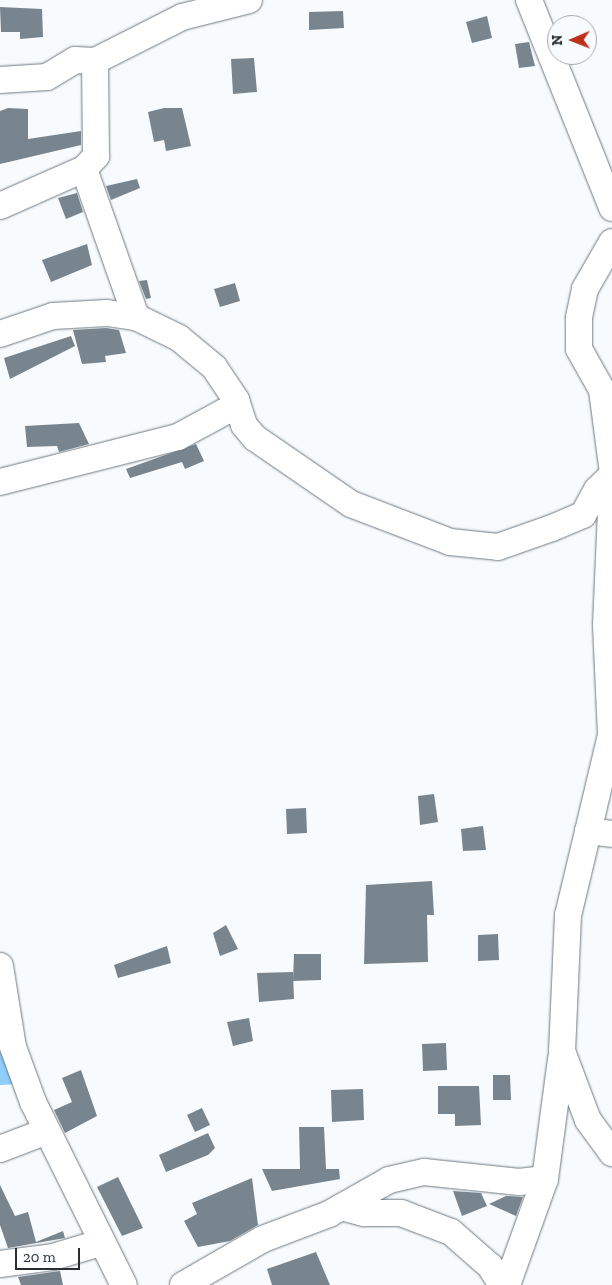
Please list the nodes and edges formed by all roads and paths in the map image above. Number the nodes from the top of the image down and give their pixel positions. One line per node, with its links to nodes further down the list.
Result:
1 (249, 0): 3 (street)
2 (529, 0): 6 (street)
3 (95, 61): 4 (street); 5 (street)
4 (0, 80)
5 (84, 169): 7 (street); 9 (street)
6 (609, 194)
7 (0, 206)
8 (612, 242): 12 (street)
9 (136, 317): 10 (street); 11 (street)
10 (0, 334)
11 (235, 406): 13 (street); 14 (street)
12 (612, 466)
13 (612, 475)
14 (0, 482)
15 (612, 488): 16 (street)
16 (611, 735): 17 (street)
17 (600, 833): 19 (street)
18 (0, 966): 20 (street)
19 (562, 1051): 22 (street); 23 (street)
20 (47, 1131): 21 (street); 25 (street)
21 (0, 1149)
22 (612, 1153)
23 (545, 1180): 24 (street); 30 (street)
24 (341, 1207): 28 (street); 29 (street)
25 (100, 1243): 26 (street); 27 (street)
26 (0, 1264)
27 (124, 1285)
28 (183, 1285)
29 (502, 1285)
30 (507, 1285)

